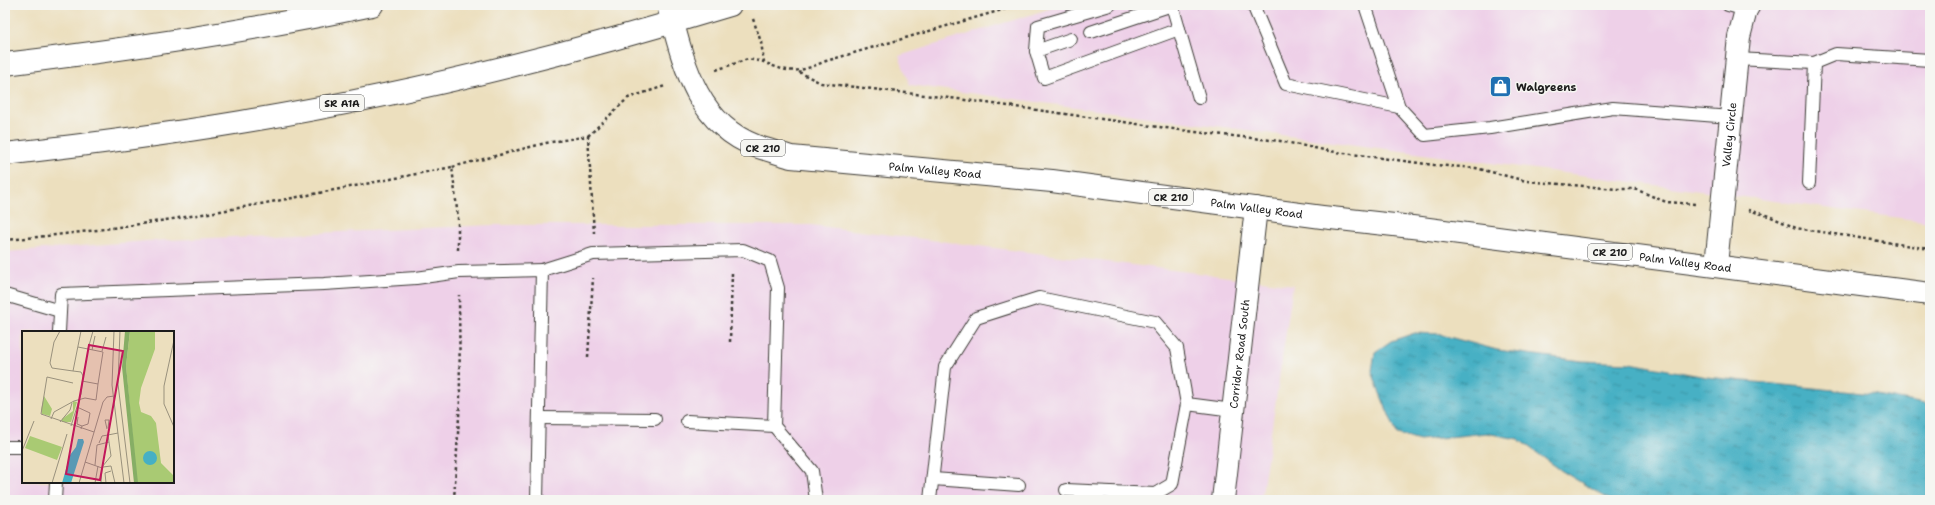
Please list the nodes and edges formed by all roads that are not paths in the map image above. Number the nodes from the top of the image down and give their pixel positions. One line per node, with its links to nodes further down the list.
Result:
1 (372, 5): 18 (main road)
2 (730, 5): 10 (main road, SR A1A)
3 (1110, 5): 14 (lane)
4 (1140, 5): 9 (lane)
5 (1172, 5): 9 (lane); 11 (lane)
6 (1253, 5): 20 (lane)
7 (1365, 5): 20 (lane)
8 (1741, 6): 15 (main road, Valley Circle)
9 (1151, 13): 12 (lane)
10 (670, 14): 22 (main road, SR A1A); 24 (main road, Palm Valley Road / CR 210)
11 (1179, 29): 14 (lane); 19 (lane)
12 (1091, 32)
13 (1071, 39): 14 (lane)
14 (1036, 51)
15 (1737, 59): 17 (lane); 21 (main road, Valley Circle)
16 (1930, 60): 17 (lane)
17 (1814, 63): 23 (lane)
18 (5, 64)
19 (1199, 98)
20 (1399, 107): 21 (lane)
21 (1731, 117): 25 (main road, Valley Circle)
22 (5, 154)
23 (1809, 183)
24 (1256, 208): 25 (main road, Palm Valley Road / CR 210); 32 (main road, Corridor Road South)
25 (1716, 265): 28 (main road, Palm Valley Road / CR 210)
26 (542, 270): 29 (lane); 33 (lane); 36 (lane)
27 (5, 294): 29 (lane)
28 (1930, 294)
29 (60, 312): 30 (lane)
30 (59, 331)
31 (1187, 404): 32 (lane); 39 (lane); 42 (lane)
32 (1234, 410): 47 (main road, Corridor Road South)
33 (539, 418): 34 (lane); 44 (lane)
34 (655, 419)
35 (687, 421): 36 (lane)
36 (774, 426): 45 (lane)
37 (5, 447): 38 (lane)
38 (22, 447)
39 (933, 479): 41 (lane); 46 (lane)
40 (56, 483): 43 (lane)
41 (1019, 485)
42 (1066, 490)
43 (55, 500)
44 (537, 500)
45 (816, 500)
46 (930, 500)
47 (1223, 500)

